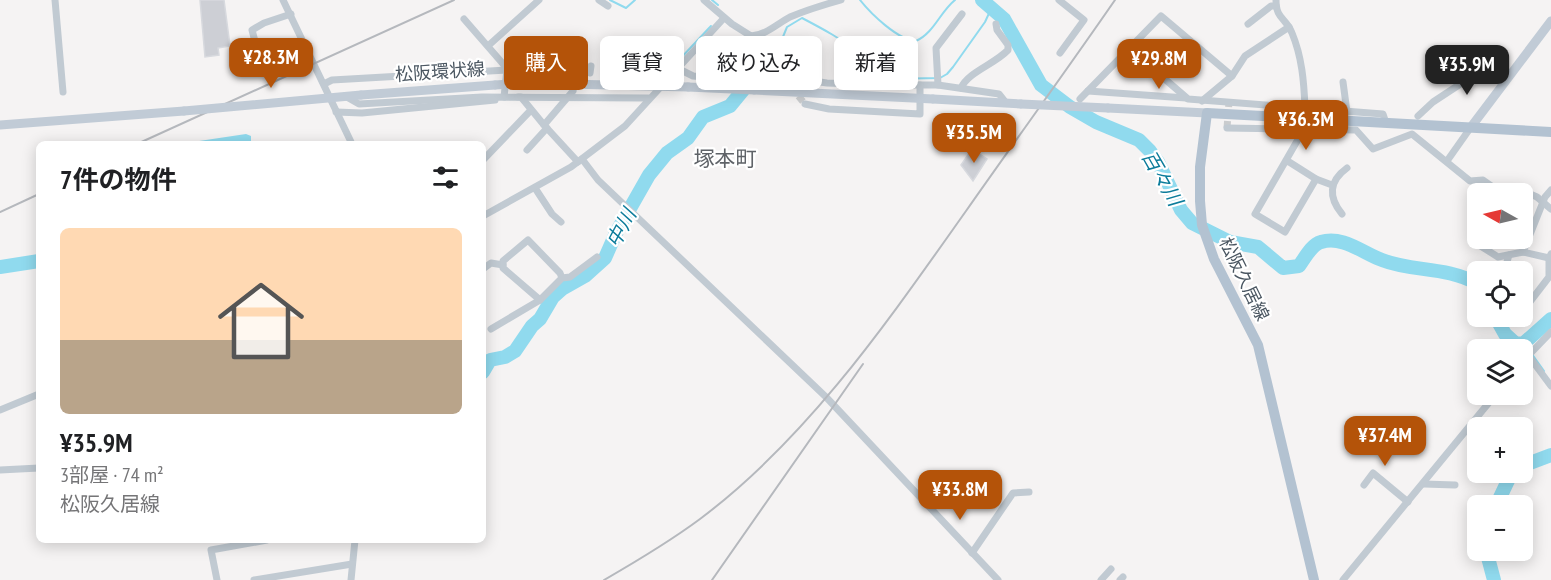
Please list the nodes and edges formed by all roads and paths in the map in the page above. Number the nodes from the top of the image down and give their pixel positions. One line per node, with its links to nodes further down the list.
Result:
1 (55, 0): 38 (street)
2 (283, 0): 11 (street)
3 (538, 0): 20 (street)
4 (599, 0): 10 (street)
5 (704, 0): 13 (street)
6 (841, 0): 8 (street)
7 (1059, 0): 22 (street)
8 (826, 2): 19 (street)
9 (1276, 3): 17 (street); 18 (street)
10 (608, 6)
11 (291, 14): 25 (street); 32 (street)
12 (962, 14): 31 (street)
13 (724, 18): 19 (street); 24 (street)
14 (464, 19): 20 (street)
15 (1551, 21): 58 (main road)
16 (996, 24): 34 (street)
17 (1248, 24)
18 (1289, 27): 28 (street); 49 (street)
19 (751, 36)
20 (489, 45): 26 (street)
21 (1130, 49): 28 (street); 37 (street); 44 (street)
22 (1060, 53)
23 (1478, 54): 54 (street)
24 (684, 61)
25 (261, 64)
26 (504, 65)
27 (504, 68): 32 (street)
28 (1232, 76): 46 (street)
29 (822, 82): 33 (street)
30 (1343, 82): 52 (street)
31 (938, 83): 33 (street); 34 (street)
32 (324, 84): 51 (street)
33 (920, 85): 48 (street)
34 (961, 88): 47 (street)
35 (504, 90): 41 (street)
36 (656, 90): 43 (street)
37 (1088, 91): 44 (street); 45 (street)
38 (63, 92)
39 (570, 94): 42 (street); 43 (street); 57 (street)
40 (345, 96): 41 (street); 47 (main road, 松阪環状線, bridge); 56 (main road, 松阪環状線, bridge)
41 (504, 97): 42 (street)
42 (521, 97): 50 (street); 51 (street)
43 (648, 98): 65 (street)
44 (1186, 98): 46 (street)
45 (1080, 99)
46 (1202, 101): 49 (street)
47 (1006, 103): 53 (main road, 松阪環状線, bridge)
48 (805, 104)
49 (1305, 108): 52 (street)
50 (531, 110): 57 (street); 64 (street)
51 (336, 112): 62 (street)
52 (1347, 112): 55 (street)
53 (1207, 113): 55 (main road); 116 (main road, 松阪久居線)
54 (1418, 116)
55 (1386, 123): 58 (main road)
56 (0, 125)
57 (546, 127): 63 (street); 65 (street)
58 (1471, 127): 61 (main road); 67 (street)
59 (1227, 128): 60 (street)
60 (1304, 129): 66 (street); 67 (street)
61 (1551, 132)
62 (350, 141)
63 (527, 150)
64 (486, 157)
65 (580, 160): 72 (street); 108 (street)
66 (1286, 160): 69 (street); 69 (street)
67 (1447, 161): 70 (street)
68 (1347, 168): 71 (street)
69 (1316, 179): 71 (street)
70 (1487, 183)
71 (1332, 185): 78 (street)
72 (535, 188): 77 (street); 79 (street)
73 (1551, 190): 75 (street)
74 (1533, 195): 75 (street)
75 (1543, 203): 76 (street); 81 (street)
76 (1551, 209)
77 (486, 214)
78 (1342, 214)
79 (561, 222)
80 (1484, 249): 82 (street)
81 (1523, 252): 82 (street); 83 (street)
82 (1509, 255): 85 (street)
83 (1550, 256): 89 (street)
84 (597, 257): 88 (street)
85 (1507, 261)
86 (503, 266): 87 (street); 88 (street); 90 (street)
87 (486, 267)
88 (562, 278): 90 (street)
89 (1533, 298)
90 (540, 300): 91 (street)
91 (491, 329)
92 (1551, 332): 93 (street)
93 (1533, 350)
94 (1533, 362): 95 (street)
95 (1551, 386)
96 (36, 395): 98 (street)
97 (1487, 405): 101 (street)
98 (0, 410)
99 (36, 468): 100 (street)
100 (0, 470)
101 (1424, 484): 103 (street); 105 (street)
102 (1364, 485): 105 (street)
103 (1455, 485)
104 (1029, 492): 108 (street)
105 (1408, 502): 117 (street)
106 (250, 543): 111 (street)
107 (355, 543): 109 (street)
108 (972, 553): 114 (street)
109 (352, 564): 112 (street); 113 (street)
110 (1111, 569): 115 (street)
111 (217, 580)
112 (254, 580)
113 (351, 580)
114 (998, 580)
115 (1101, 580)
116 (1314, 580)
117 (1343, 580)

